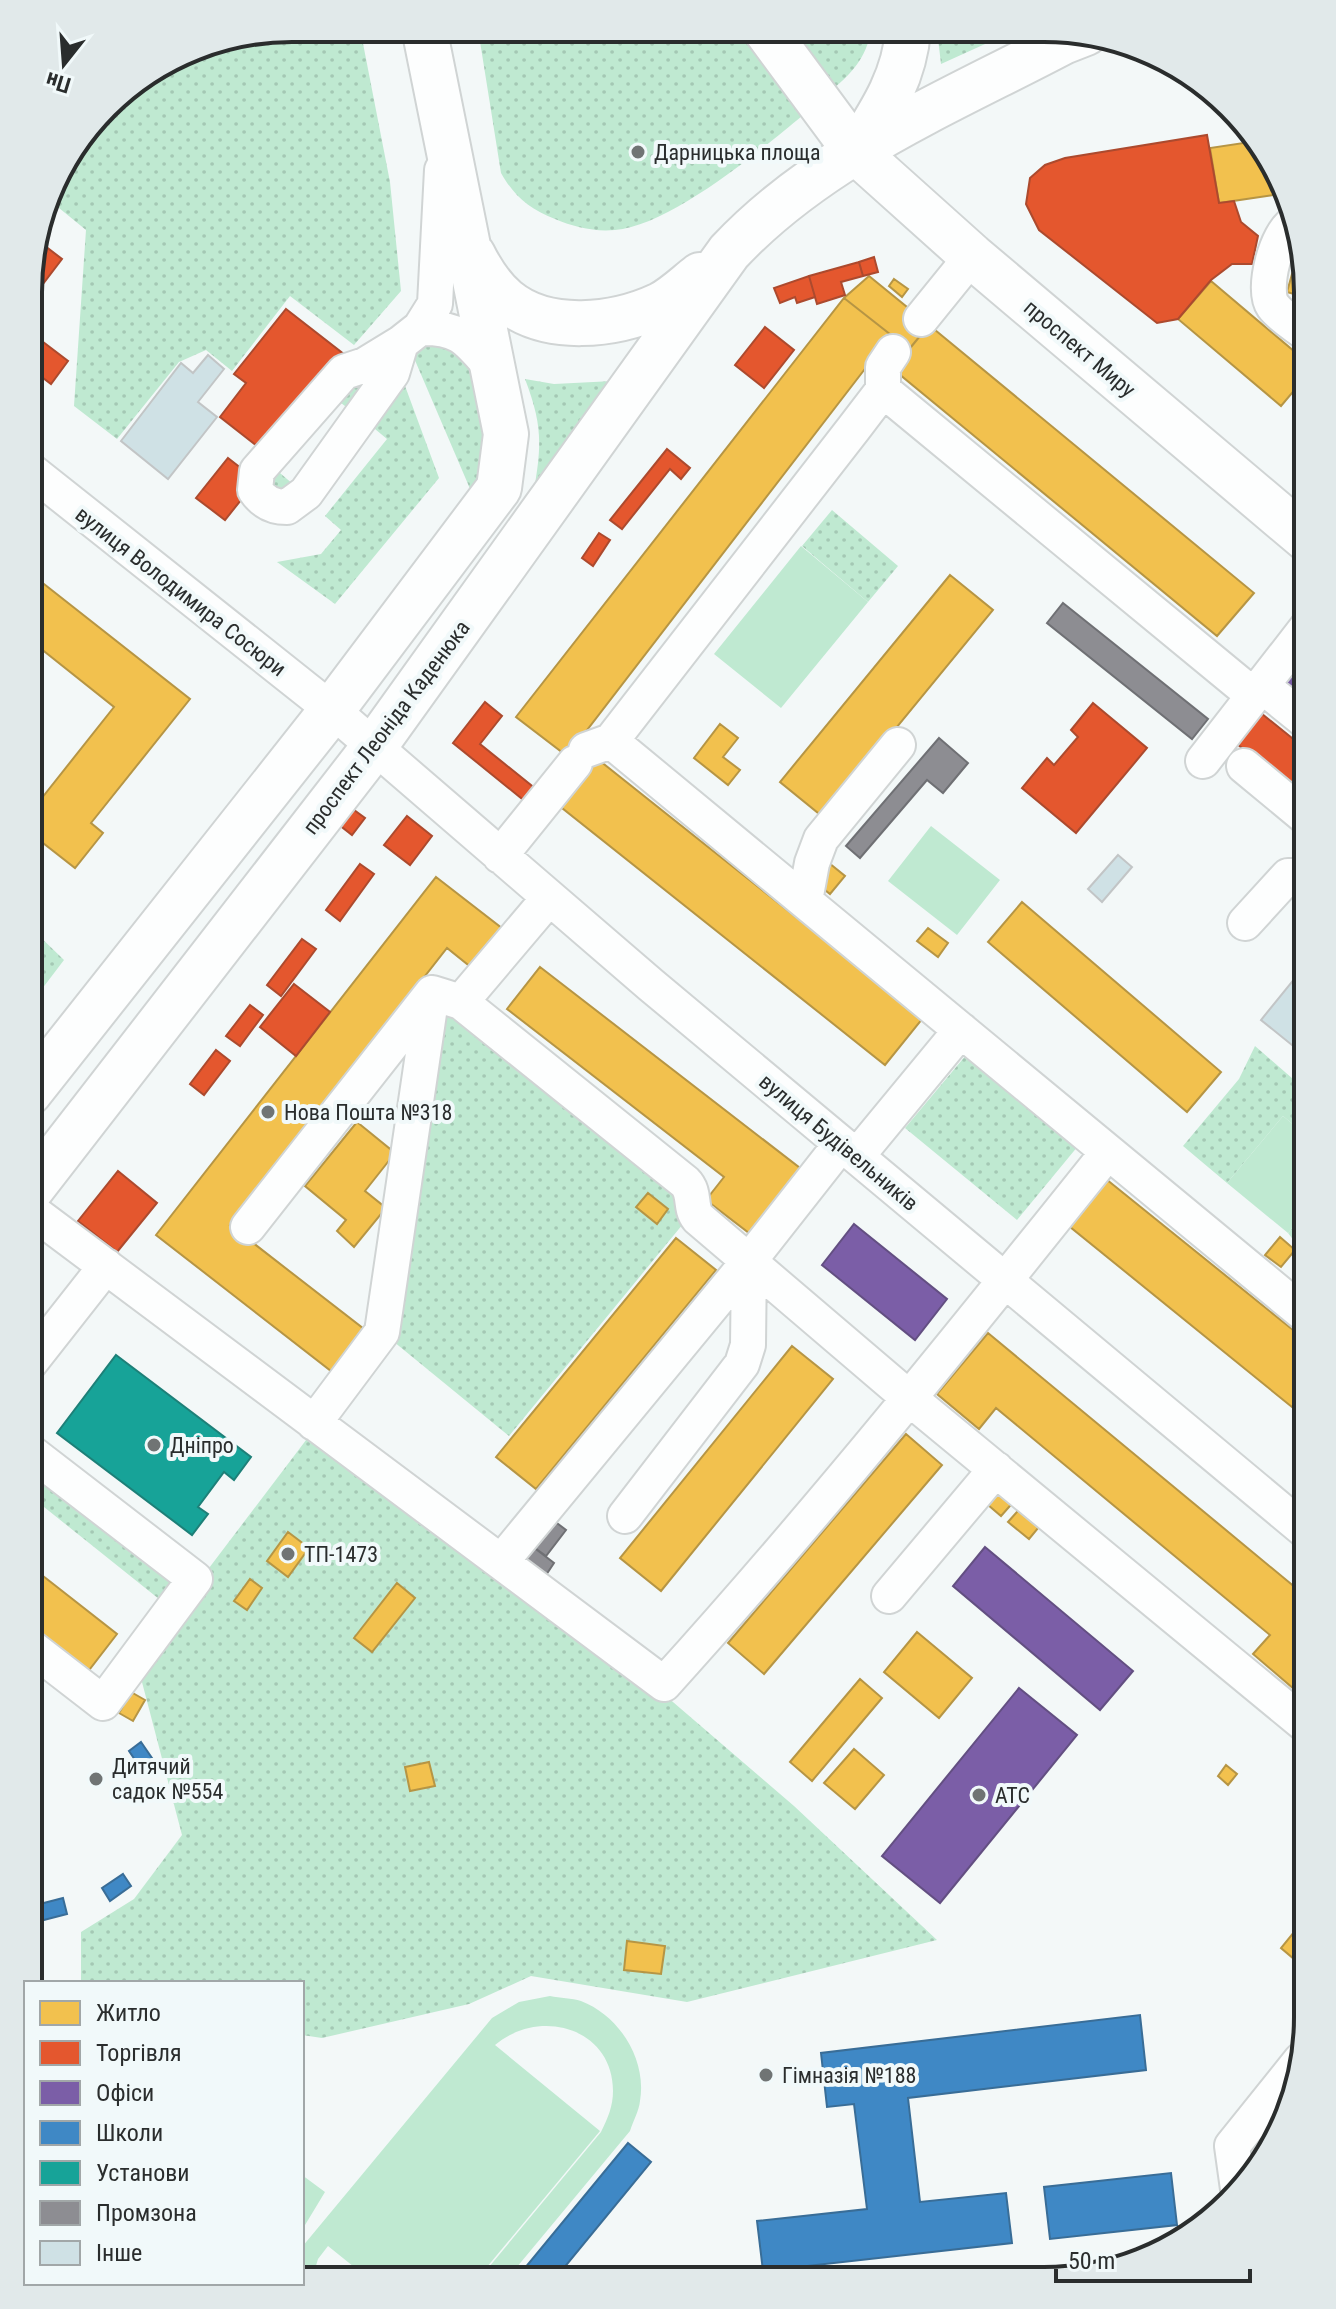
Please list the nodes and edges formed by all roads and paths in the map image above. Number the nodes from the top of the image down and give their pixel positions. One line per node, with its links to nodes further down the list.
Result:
1 (427, 42): 5 (main road)
2 (775, 42): 6 (main road, проспект Миру)
3 (906, 42): 6 (main road)
4 (1061, 43): 6 (main road)
5 (445, 128): 8 (main road); 13 (street)
6 (856, 152): 9 (main road); 10 (main road, проспект Миру)
7 (1285, 229): 12 (street)
8 (468, 246): 9 (main road); 15 (main road)
9 (729, 252): 24 (main road, проспект Леоніда Каденюка)
10 (972, 256): 11 (street); 18 (main road, проспект Миру)
11 (921, 319)
12 (1294, 323)
13 (410, 336): 13 (street); 15 (street)
14 (893, 352): 16 (street)
15 (491, 367): 21 (main road)
16 (883, 390): 20 (street); 25 (street)
17 (42, 480): 21 (street, вулиця Володимира Сосюри)
18 (1294, 528)
19 (1294, 644): 20 (street)
20 (1257, 690): 22 (street); 26 (street)
21 (332, 710): 24 (street, вулиця Володимира Сосюри); 36 (main road)
22 (1294, 714)
23 (898, 745): 32 (street)
24 (374, 747): 29 (street, вулиця Будівельників); 39 (main road, проспект Леоніда Каденюка)
25 (591, 751): 29 (street); 32 (street)
26 (1203, 761)
27 (1244, 766): 28 (street)
28 (1294, 807)
29 (500, 856): 31 (street, вулиця Будівельників)
30 (1294, 876): 33 (street)
31 (549, 898): 34 (street); 37 (street, вулиця Будівельників)
32 (805, 901): 35 (street)
33 (1245, 923)
34 (447, 997): 41 (street); 42 (street); 48 (street)
35 (961, 1030): 37 (street); 38 (street)
36 (42, 1077)
37 (849, 1150): 42 (street); 44 (street, вулиця Будівельників)
38 (1108, 1152): 44 (street); 45 (street)
39 (42, 1175)
40 (42, 1219): 43 (street)
41 (248, 1227)
42 (749, 1261): 47 (street); 51 (street); 53 (street)
43 (106, 1266): 46 (street); 48 (street)
44 (1006, 1281): 47 (street); 52 (street, вулиця Будівельників)
45 (1293, 1305)
46 (42, 1347)
47 (909, 1398): 50 (street); 53 (street)
48 (314, 1423): 53 (street)
49 (42, 1461): 55 (street)
50 (996, 1469): 54 (street); 56 (street)
51 (625, 1516)
52 (1293, 1521)
53 (501, 1562)
54 (889, 1596)
55 (42, 1656)
56 (1293, 1715)
57 (1285, 2079): 58 (street)
58 (1236, 2176)

